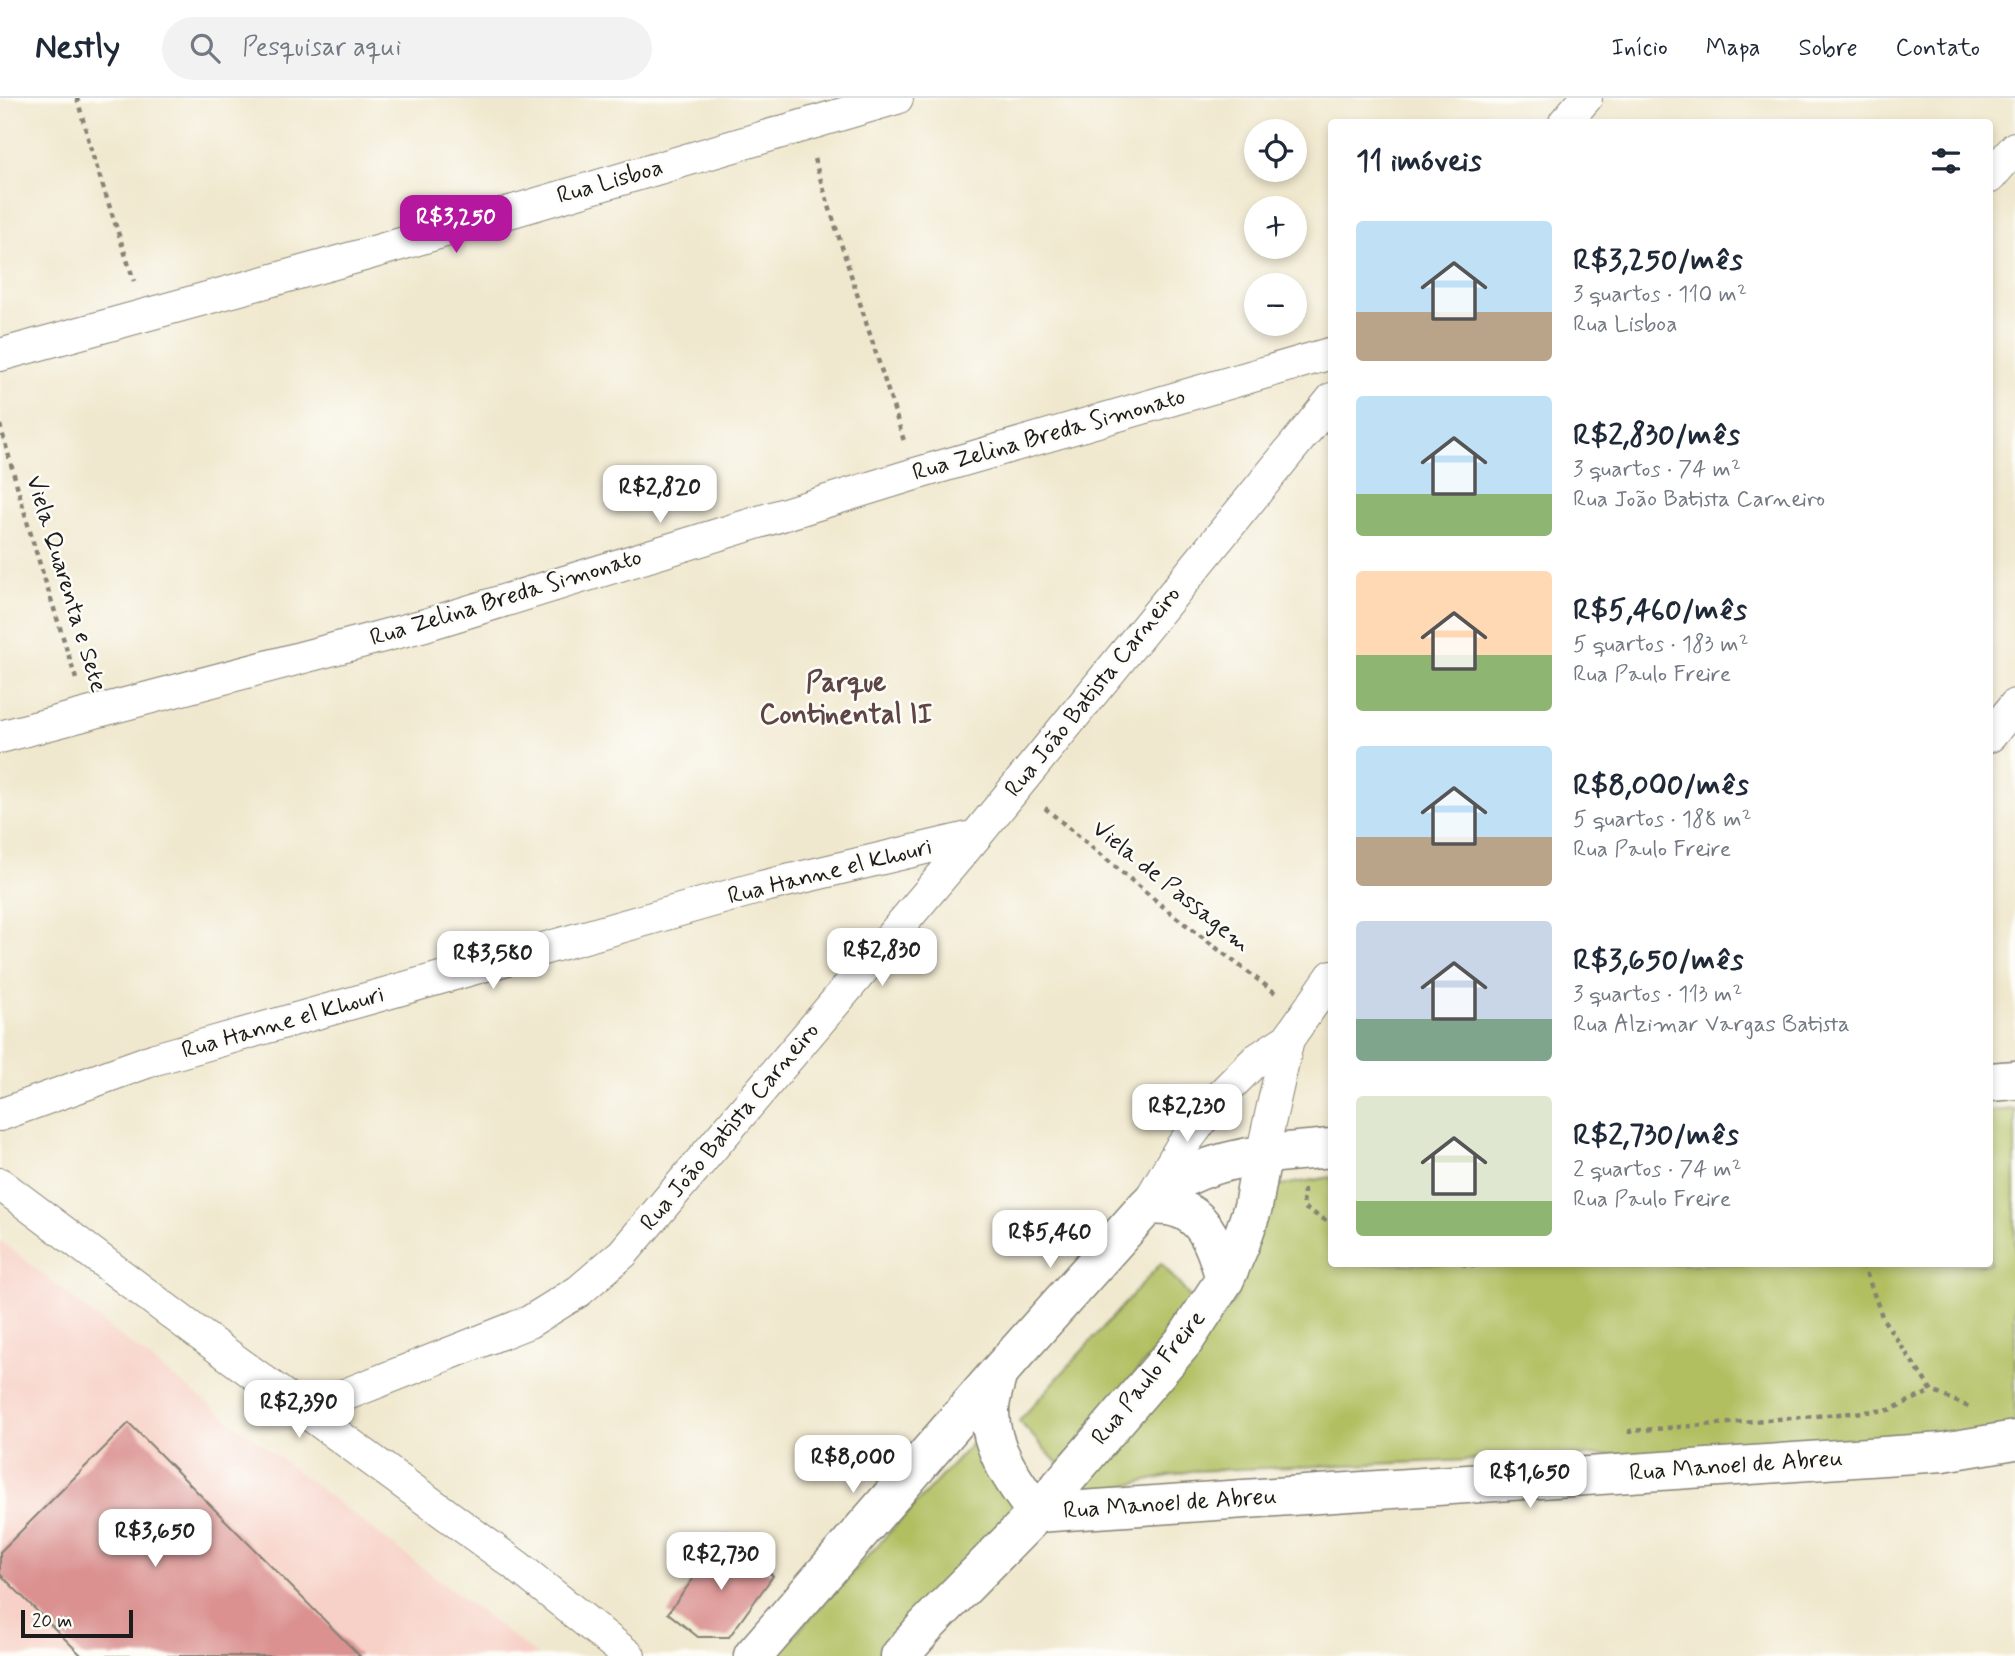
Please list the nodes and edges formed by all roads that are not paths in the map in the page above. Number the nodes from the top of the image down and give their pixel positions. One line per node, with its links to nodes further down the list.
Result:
1 (1586, 98): 3 (street)
2 (877, 100): 7 (street, Rua Lisboa)
3 (1568, 119)
4 (2015, 148): 5 (street)
5 (1993, 174)
6 (1328, 354): 11 (street, Rua Zelina Breda Simonato)
7 (0, 355)
8 (1328, 404): 12 (street, Rua João Batista Carneiro)
9 (2015, 705): 10 (street)
10 (1993, 732)
11 (0, 737)
12 (976, 836): 17 (street, Rua Hanne el Khouri); 24 (street, Rua João Batista Carneiro)
13 (1328, 982): 14 (street, Rua Paulo Freire)
14 (1296, 1027): 19 (street, Rua Paulo Freire); 21 (street, Rua Paulo Freire)
15 (2015, 1080): 16 (main road)
16 (1993, 1082)
17 (0, 1115)
18 (1319, 1149): 19 (main road)
19 (1262, 1155): 21 (main road); 22 (main road, Rua Paulo Freire)
20 (0, 1184): 24 (street)
21 (1146, 1206): 22 (main road); 23 (main road, Rua Paulo Freire)
22 (1225, 1279): 26 (main road, Rua Paulo Freire)
23 (998, 1373): 26 (main road); 28 (main road, Rua Paulo Freire)
24 (304, 1410): 27 (street)
25 (2015, 1440): 26 (main road, Rua Manoel de Abreu)
26 (1037, 1513): 29 (main road, Rua Paulo Freire)
27 (629, 1656)
28 (754, 1656)
29 (900, 1656)

